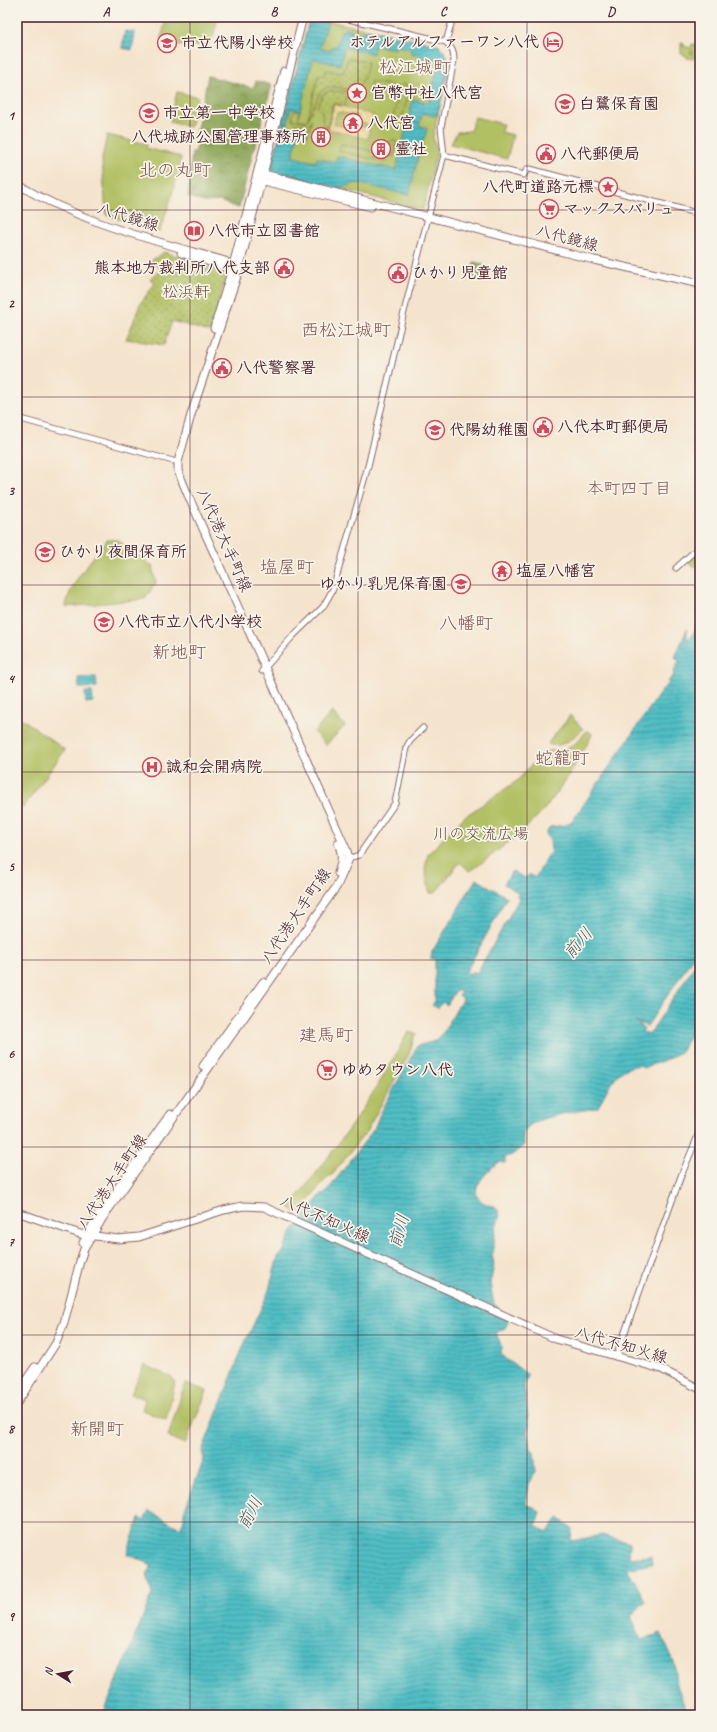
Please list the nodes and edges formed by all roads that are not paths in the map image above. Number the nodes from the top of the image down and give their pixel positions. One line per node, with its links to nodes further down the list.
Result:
1 (298, 17): 7 (main road)
2 (303, 17): 7 (main road)
3 (340, 17): 5 (street)
4 (453, 17): 5 (street)
5 (446, 42): 6 (street)
6 (444, 154): 10 (street); 11 (street)
7 (259, 177): 11 (main road, 八代鏡線); 12 (main road)
8 (17, 184): 12 (main road, 八代鏡線)
9 (17, 189): 12 (main road, 八代鏡線)
10 (700, 214)
11 (428, 218): 13 (main road, 八代鏡線); 18 (street)
12 (235, 271): 15 (main road); 18 (main road, 八代港大手町線)
13 (700, 284)
14 (17, 418): 15 (street)
15 (173, 462): 18 (main road, 八代港大手町線)
16 (700, 546): 17 (street)
17 (676, 568)
18 (263, 669): 20 (main road, 八代港大手町線)
19 (423, 728): 20 (street)
20 (346, 860): 23 (main road, 八代港大手町線)
21 (700, 1131): 24 (street)
22 (17, 1212): 23 (main road, 八代不知火線)
23 (89, 1236): 24 (main road, 八代不知火線); 26 (main road, 八代港大手町線); 27 (main road, 八代港大手町線)
24 (616, 1357): 25 (main road, 八代不知火線)
25 (700, 1389)
26 (17, 1394)
27 (17, 1403)

